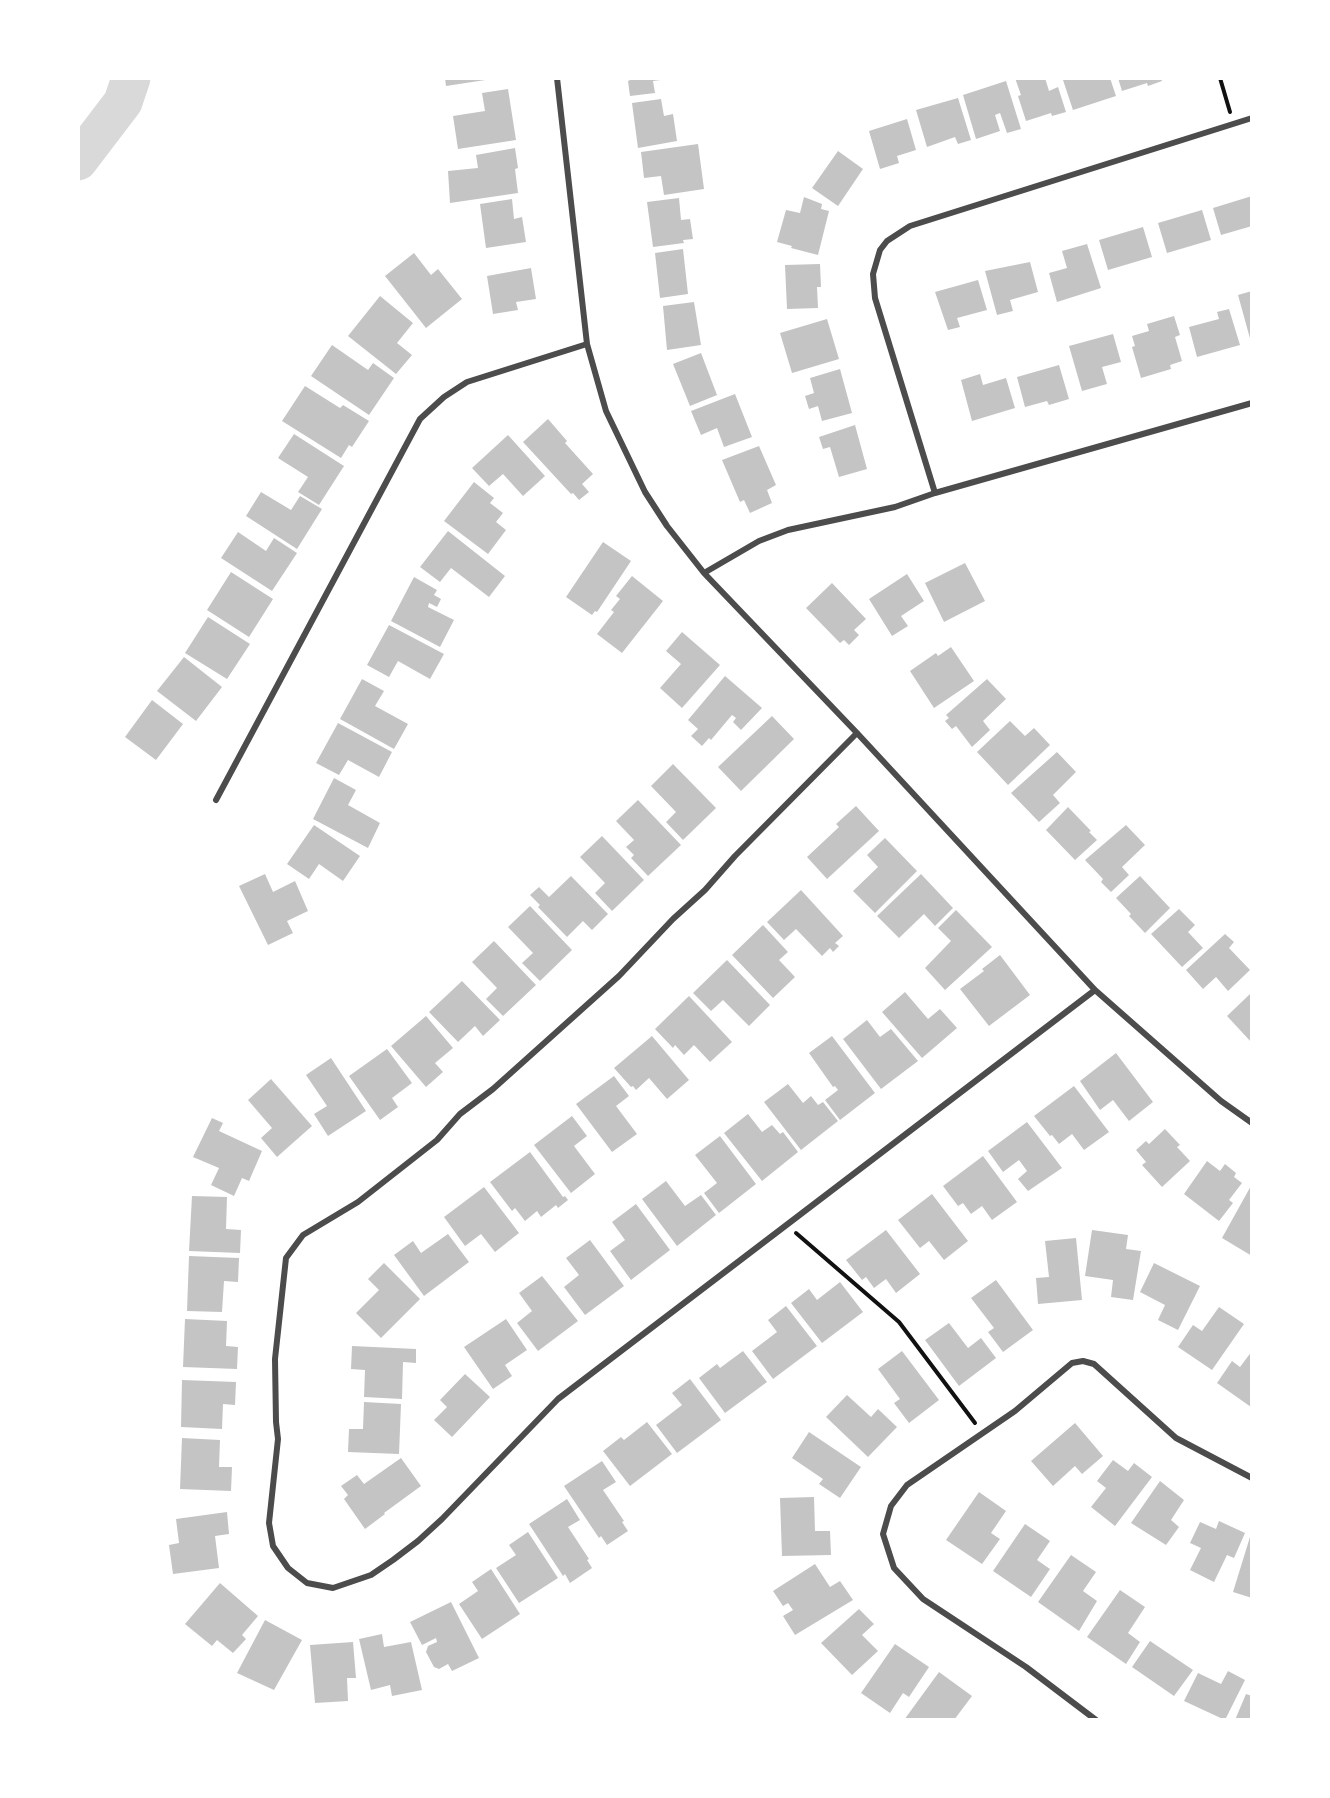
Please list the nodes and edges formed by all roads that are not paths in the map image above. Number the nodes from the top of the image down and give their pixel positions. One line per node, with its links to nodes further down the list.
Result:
1 (556, 78): 3 (street)
2 (1252, 118): 5 (street)
3 (587, 344): 6 (street); 8 (street)
4 (1252, 403): 5 (street)
5 (935, 493): 6 (street)
6 (704, 573): 7 (street)
7 (857, 734): 9 (street); 9 (street)
8 (216, 800)
9 (1095, 990): 10 (street)
10 (1252, 1123)
11 (1252, 1478): 12 (street)
12 (1096, 1720)

